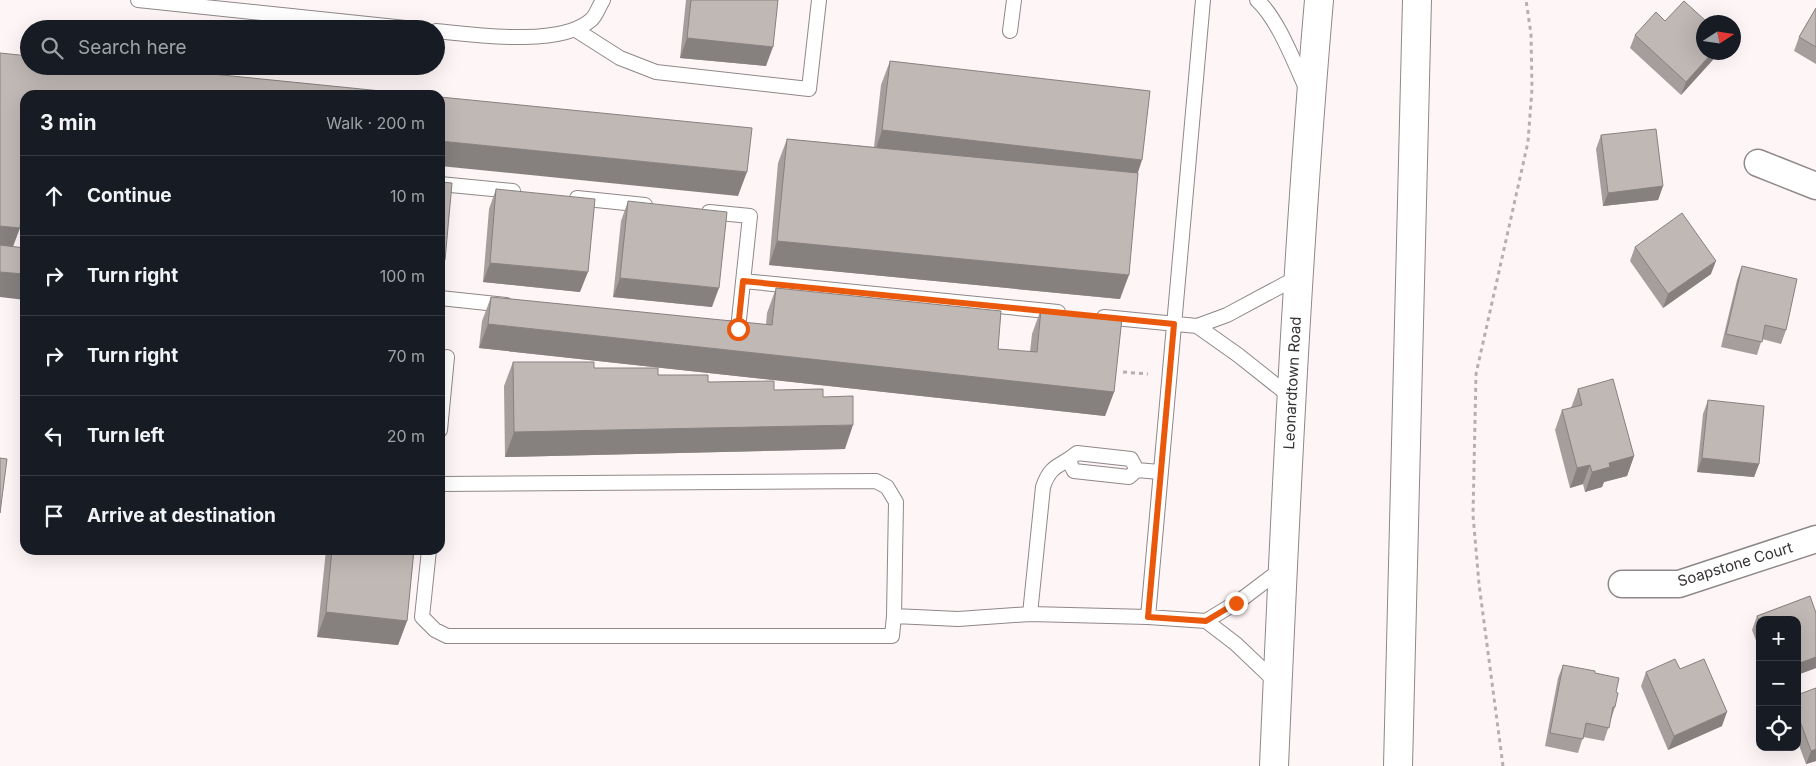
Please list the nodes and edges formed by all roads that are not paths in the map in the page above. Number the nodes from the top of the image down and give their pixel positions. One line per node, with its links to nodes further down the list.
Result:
1 (138, 0): 9 (lane)
2 (602, 0): 10 (lane)
3 (819, 0): 10 (lane)
4 (1014, 0): 11 (lane)
5 (1203, 0): 27 (lane)
6 (1257, 0): 13 (lane)
7 (1319, 0): 13 (highway, Leonardtown Road)
8 (1417, 0): 47 (highway)
9 (329, 20)
10 (576, 30): 12 (lane)
11 (1010, 31)
12 (445, 32)
13 (1311, 97): 21 (highway, Leonardtown Road)
14 (1758, 163): 16 (street)
15 (445, 185): 17 (lane)
16 (1816, 186)
17 (527, 193)
18 (566, 197): 19 (lane)
19 (662, 207)
20 (692, 210): 22 (lane)
21 (1298, 277): 28 (lane); 32 (highway, Leonardtown Road)
22 (743, 281): 25 (lane); 29 (lane)
23 (445, 298): 24 (lane)
24 (520, 306)
25 (1075, 314)
26 (1095, 316): 27 (lane)
27 (1174, 324): 28 (lane); 33 (lane)
28 (1197, 326): 32 (lane)
29 (718, 327)
30 (447, 357): 31 (lane)
31 (445, 378)
32 (1291, 397): 37 (highway, Leonardtown Road)
33 (1160, 472): 39 (lane); 41 (lane)
34 (445, 484): 40 (lane)
35 (1816, 539): 38 (street, Soapstone Court)
36 (428, 555): 40 (lane)
37 (1283, 568): 42 (lane); 43 (highway, Leonardtown Road)
38 (1622, 584)
39 (1030, 614): 40 (lane); 41 (lane)
40 (894, 616)
41 (1148, 617): 42 (lane)
42 (1206, 621): 43 (lane)
43 (1278, 683): 44 (highway, Leonardtown Road)
44 (1276, 719): 45 (highway, Leonardtown Road); 46 (highway)
45 (1274, 766)
46 (1289, 766)
47 (1398, 766)

